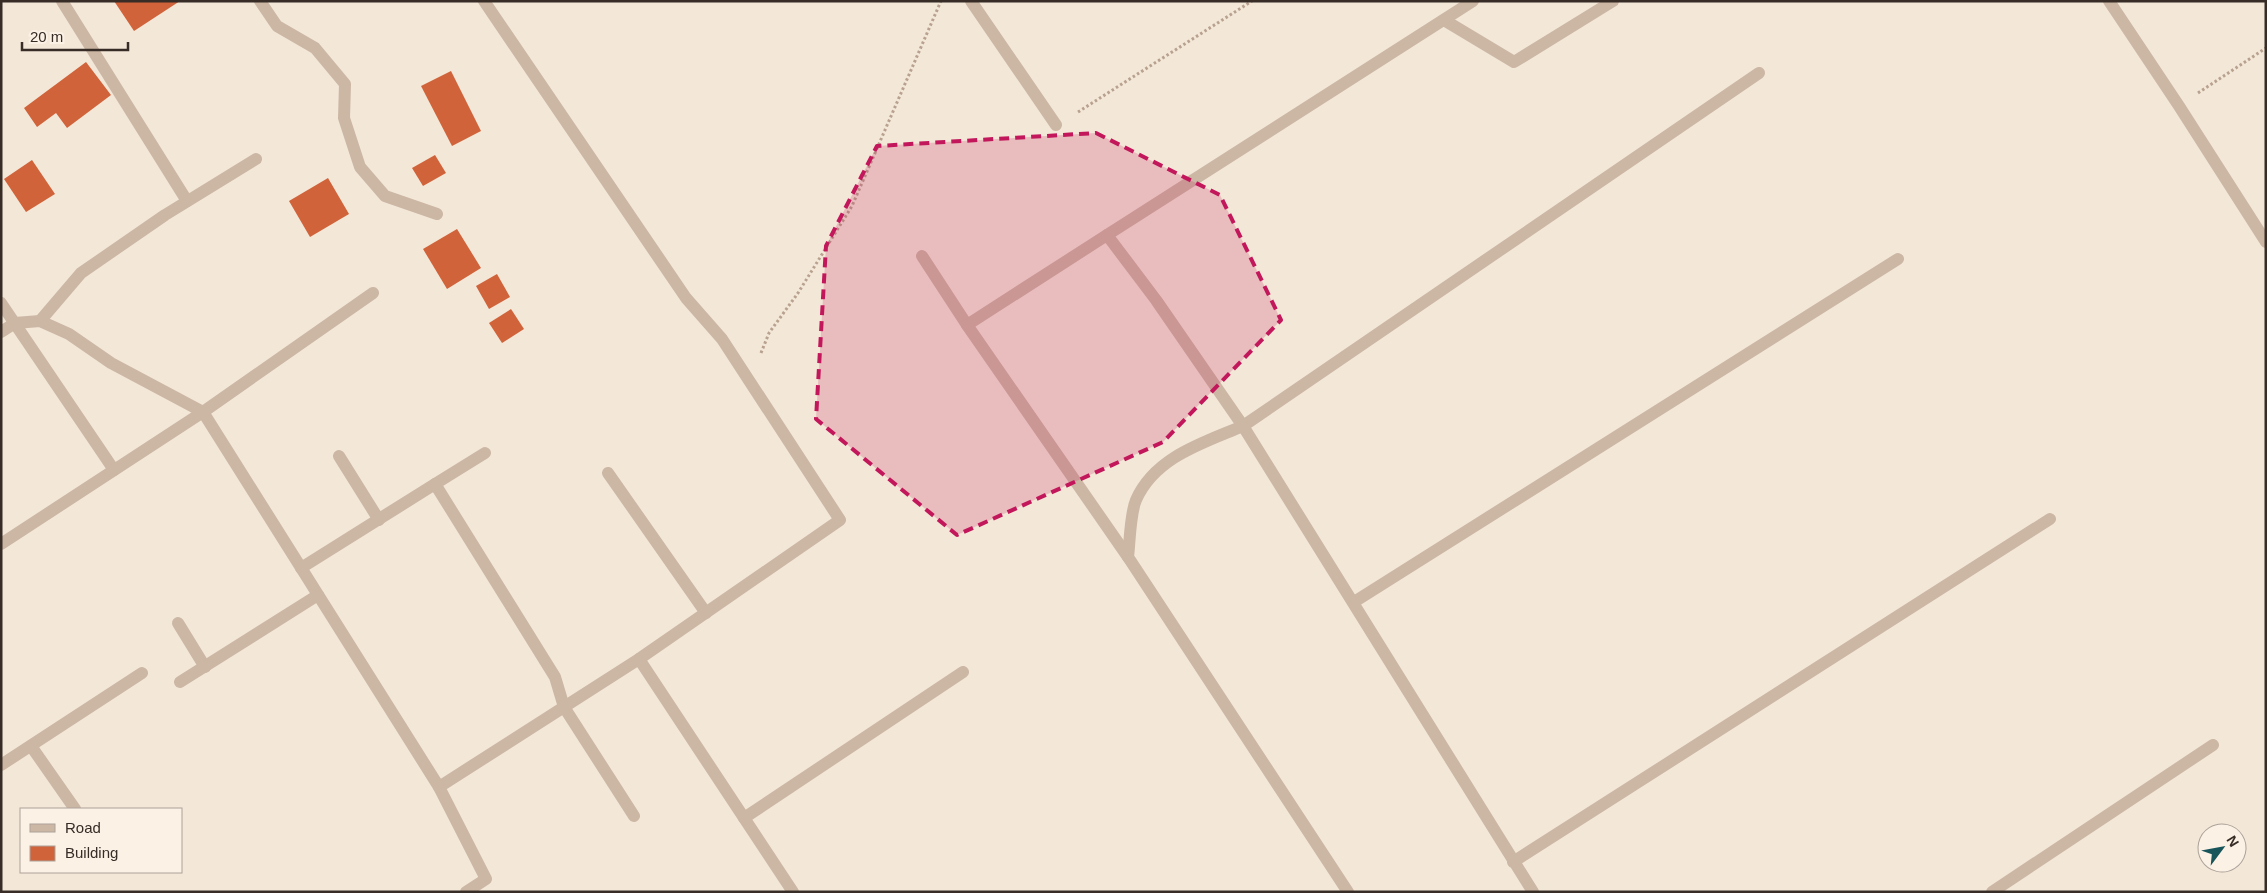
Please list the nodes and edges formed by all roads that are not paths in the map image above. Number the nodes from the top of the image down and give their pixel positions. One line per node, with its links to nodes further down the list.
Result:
1 (62, 1): 12 (street)
2 (260, 1): 13 (street)
3 (484, 1): 38 (street)
4 (971, 1): 10 (street)
5 (1473, 1): 8 (street)
6 (1614, 1): 8 (street)
7 (2109, 1): 15 (street)
8 (1444, 20): 14 (street)
9 (1759, 73): 25 (street)
10 (1056, 125)
11 (256, 159): 12 (street)
12 (186, 201): 20 (street)
13 (437, 214)
14 (1107, 235): 22 (street); 25 (street)
15 (2266, 242)
16 (922, 256): 22 (street)
17 (1898, 259): 37 (street)
18 (372, 293): 24 (street)
19 (1, 303): 21 (street)
20 (40, 321): 21 (street); 24 (street)
21 (15, 323): 23 (street); 28 (street)
22 (967, 325): 34 (street)
23 (1, 332)
24 (203, 412): 28 (street); 35 (street)
25 (1243, 426): 34 (street); 37 (street)
26 (485, 453): 30 (street)
27 (339, 456): 32 (street)
28 (114, 470): 33 (street)
29 (608, 473): 38 (street)
30 (435, 484): 32 (street); 45 (street)
31 (2050, 519): 53 (street)
32 (378, 520): 35 (street)
33 (1, 544)
34 (1128, 557): 56 (street)
35 (301, 568): 36 (street)
36 (318, 595): 41 (street); 49 (street)
37 (1354, 602): 53 (street)
38 (706, 613): 40 (street)
39 (178, 623): 41 (street)
40 (638, 659): 45 (street); 52 (street)
41 (205, 667): 44 (street)
42 (963, 672): 52 (street)
43 (142, 673): 47 (street)
44 (180, 682)
45 (564, 707): 49 (street); 51 (street)
46 (2213, 745): 58 (street)
47 (31, 746): 48 (street); 50 (street)
48 (1, 765)
49 (439, 787): 54 (street)
50 (74, 808)
51 (634, 816)
52 (744, 818): 55 (street)
53 (1513, 862): 57 (street)
54 (466, 892)
55 (793, 892)
56 (1348, 892)
57 (1532, 892)
58 (1992, 892)

